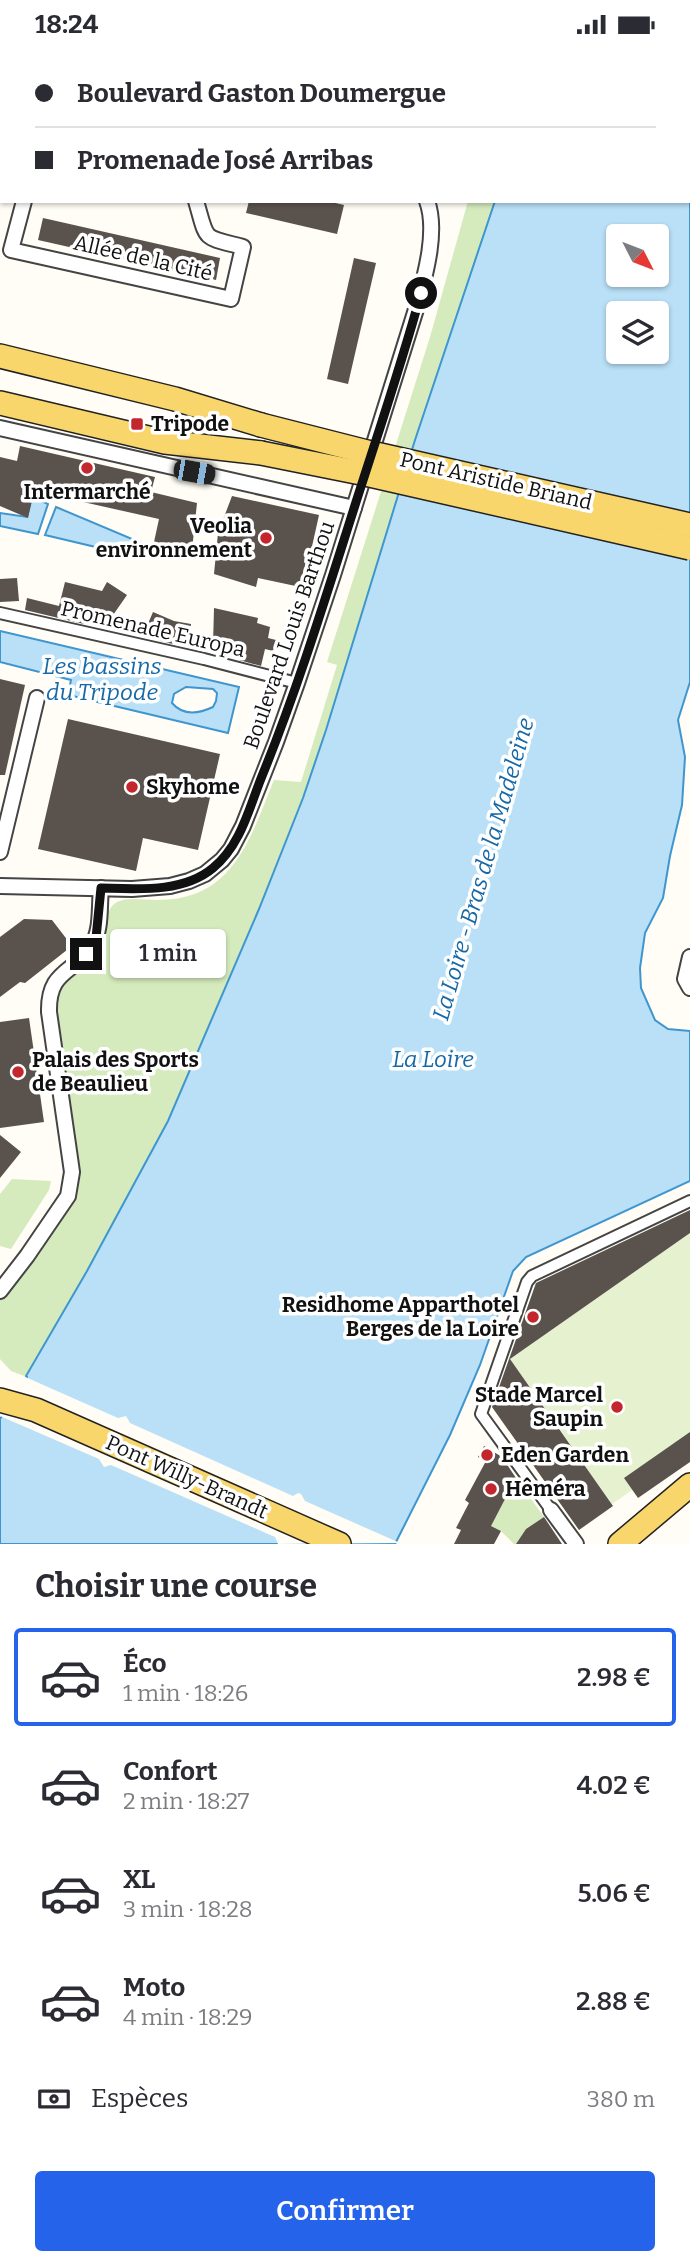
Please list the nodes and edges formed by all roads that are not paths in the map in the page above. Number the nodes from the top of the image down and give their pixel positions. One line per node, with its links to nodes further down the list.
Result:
1 (23, 203): 2 (street, Allée de la Cité)
2 (197, 203)
3 (427, 203): 7 (street, Boulevard Louis Barthou)
4 (0, 356): 8 (main road, Pont Aristide Briand, bridge)
5 (0, 403): 9 (main road, Pont Aristide Briand, bridge)
6 (0, 428): 7 (street)
7 (354, 508): 11 (street, Boulevard Louis Barthou)
8 (690, 525)
9 (690, 548)
10 (0, 613): 11 (street, Promenade Europa)
11 (297, 683): 15 (street, Boulevard Louis Barthou)
12 (37, 698): 13 (street)
13 (0, 852)
14 (0, 885): 15 (street)
15 (101, 888): 19 (street)
16 (690, 957): 17 (street)
17 (690, 988)
18 (690, 1201): 22 (street)
19 (0, 1291)
20 (0, 1391): 23 (main road, Pont Willy-Brandt)
21 (690, 1485): 25 (main road)
22 (551, 1510): 24 (street)
23 (339, 1544)
24 (576, 1544)
25 (620, 1544)

